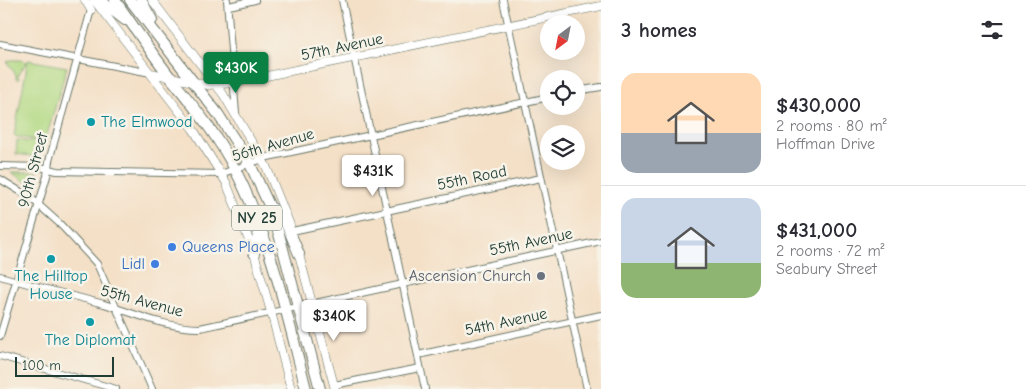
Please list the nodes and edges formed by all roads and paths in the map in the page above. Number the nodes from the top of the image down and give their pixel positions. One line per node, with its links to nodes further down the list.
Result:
1 (85, 0): 13 (street)
2 (94, 0): 20 (street)
3 (102, 0): 15 (main road)
4 (115, 0): 15 (main road, NY 25)
5 (130, 0): 17 (main road, NY 25)
6 (141, 0): 17 (main road)
7 (152, 0): 24 (street)
8 (255, 0): 11 (street)
9 (342, 0): 19 (street)
10 (503, 0): 14 (street)
11 (228, 3): 23 (street)
12 (601, 6): 14 (street, 57th Avenue)
13 (91, 10): 18 (street, 90th Street)
14 (508, 26): 19 (street, 57th Avenue); 28 (street)
15 (134, 27): 21 (main road, NY 25)
16 (0, 44): 18 (street, 57th Avenue)
17 (169, 49): 22 (main road, NY 25)
18 (78, 59): 20 (street, 57th Avenue); 34 (street, 90th Street)
19 (354, 59): 23 (street, 57th Avenue); 30 (street)
20 (151, 73): 21 (street, 57th Avenue); 36 (street)
21 (170, 76): 22 (street, 57th Avenue); 35 (main road, NY 25)
22 (194, 82): 24 (street, 57th Avenue); 32 (main road, NY 25)
23 (233, 83): 24 (street, 57th Avenue); 29 (street)
24 (218, 85): 29 (street)
25 (601, 87): 26 (street)
26 (585, 90)
27 (540, 98): 28 (street, 56th Avenue)
28 (525, 101): 30 (street, 56th Avenue); 37 (street)
29 (236, 116): 31 (street)
30 (370, 135): 31 (street, 56th Avenue); 41 (street)
31 (262, 159): 32 (street, 56th Avenue); 43 (street)
32 (250, 164): 35 (street, 56th Avenue); 39 (main road, NY 25)
33 (0, 166): 34 (street, 56th Avenue)
34 (48, 169): 36 (street, 56th Avenue); 40 (street, 90th Street)
35 (235, 170): 36 (street, 56th Avenue); 42 (main road, NY 25)
36 (221, 174): 46 (street)
37 (541, 178): 41 (street, 55th Road); 45 (street)
38 (0, 179): 40 (street)
39 (268, 202): 47 (main road); 52 (main road, NY 25)
40 (38, 205): 49 (street, 90th Street); 53 (street)
41 (387, 210): 43 (street, 55th Road); 50 (street)
42 (256, 214): 46 (main road); 54 (main road, NY 25)
43 (292, 231): 47 (street)
44 (601, 240): 45 (street, 55th Avenue)
45 (557, 250): 50 (street, 55th Avenue); 57 (street)
46 (254, 253): 55 (street)
47 (299, 254): 51 (street)
48 (0, 276): 49 (street, 55th Avenue)
49 (17, 281): 53 (street, 55th Avenue); 58 (street, 90th Street)
50 (402, 284): 51 (street, 55th Avenue); 59 (street)
51 (313, 303): 52 (street, 55th Avenue); 62 (street)
52 (299, 306): 54 (street, 55th Avenue); 67 (main road, NY 25)
53 (117, 309): 55 (street, 55th Avenue); 64 (street)
54 (286, 309): 55 (street, 55th Avenue); 66 (main road, NY 25)
55 (271, 312): 65 (street)
56 (601, 316): 57 (street, 54th Avenue)
57 (572, 322): 59 (street, 54th Avenue); 69 (street)
58 (0, 336)
59 (418, 355): 61 (street)
60 (0, 356): 63 (street)
61 (420, 368): 62 (street); 68 (street)
62 (334, 387)
63 (116, 389)
64 (152, 389)
65 (291, 389)
66 (306, 389)
67 (320, 389)
68 (425, 389)
69 (587, 389)

